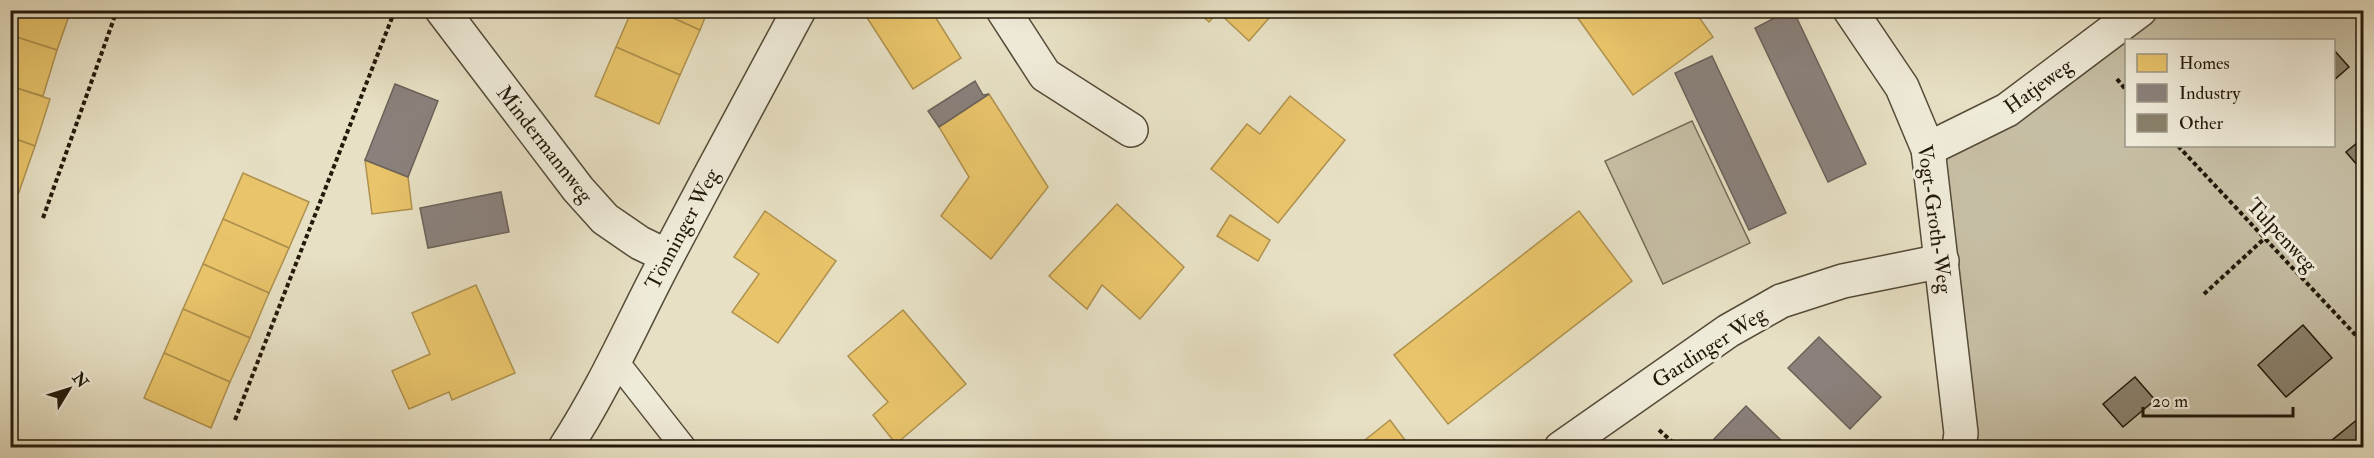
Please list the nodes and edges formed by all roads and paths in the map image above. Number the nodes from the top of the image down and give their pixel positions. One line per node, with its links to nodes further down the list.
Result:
1 (117, 10): 11 (path)
2 (395, 10): 18 (path)
3 (442, 10): 13 (street, Mindermannweg)
4 (799, 10): 13 (street, Tönninger Weg)
5 (1003, 10): 8 (street)
6 (1850, 10): 10 (street, Vogt-Groth-Weg)
7 (2140, 10): 10 (street, Hatjeweg)
8 (1131, 130)
9 (2179, 147): 12 (path, Tulpenweg)
10 (1928, 149): 14 (street, Vogt-Groth-Weg)
11 (43, 218)
12 (2265, 238): 15 (path); 16 (path, Tulpenweg)
13 (667, 256): 17 (street, Tönninger Weg)
14 (1942, 261): 21 (street, Gardinger Weg); 22 (street, Vogt-Groth-Weg)
15 (2204, 294)
16 (2364, 344)
17 (615, 360): 19 (street, Tönninger Weg); 20 (lane)
18 (236, 420)
19 (565, 447)
20 (684, 447)
21 (1561, 447)
22 (1959, 447)

